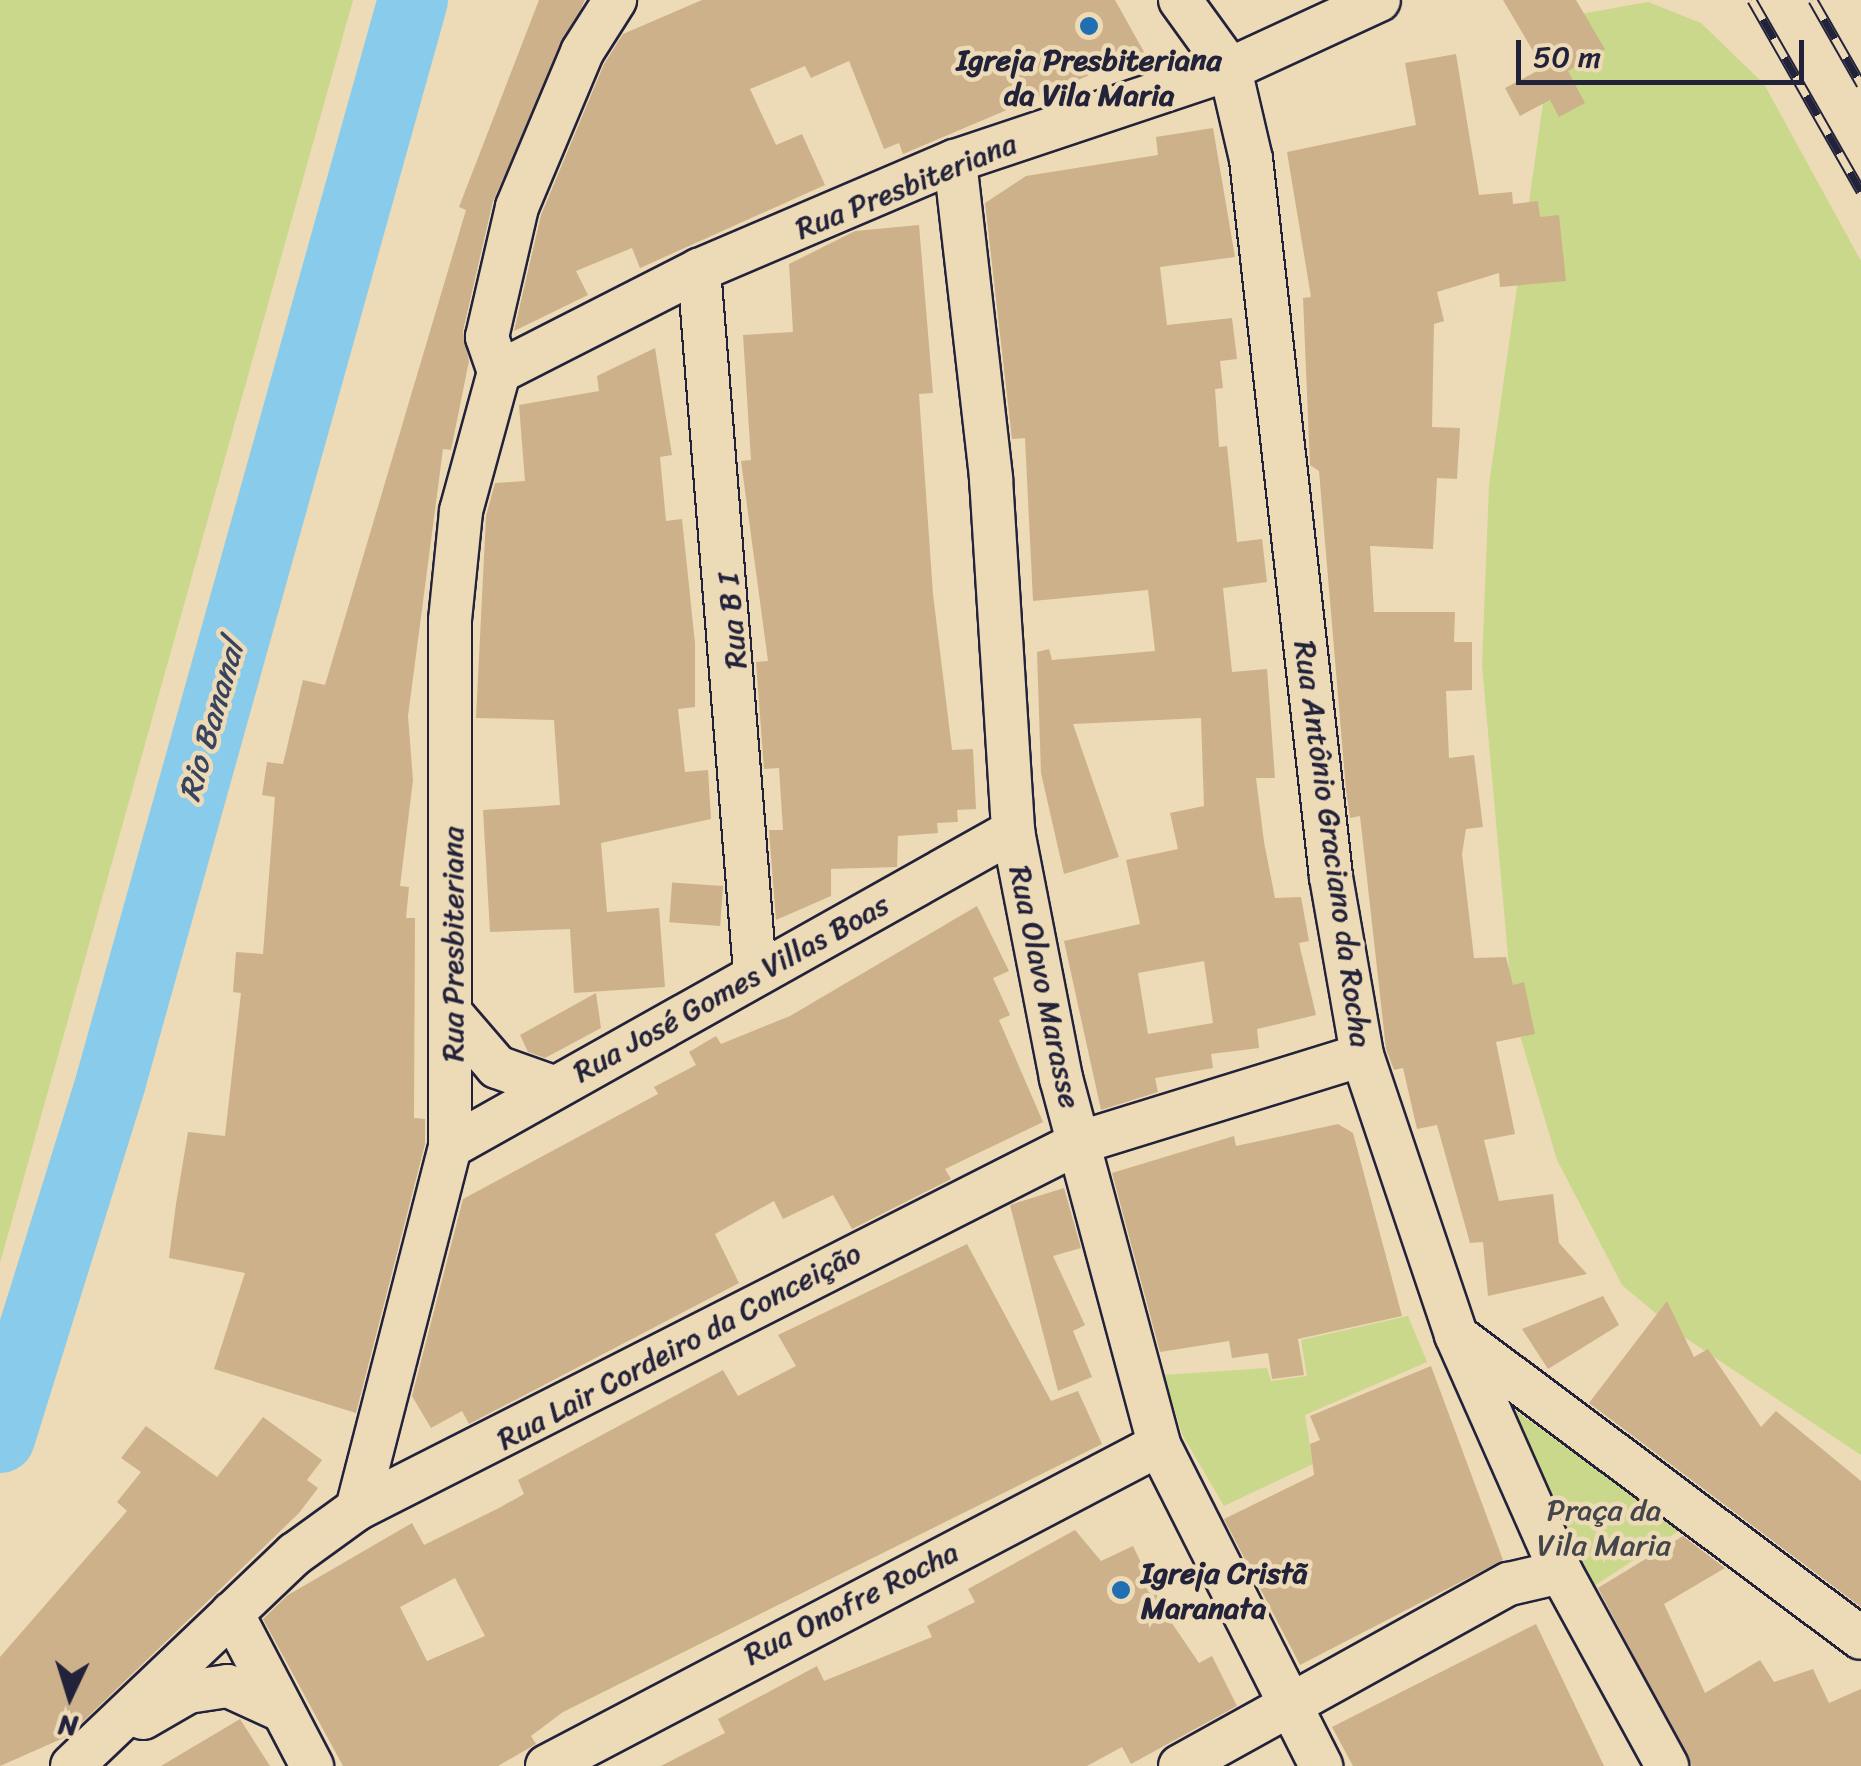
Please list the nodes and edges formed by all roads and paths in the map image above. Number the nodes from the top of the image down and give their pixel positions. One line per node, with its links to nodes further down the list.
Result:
1 (1180, 0): 4 (street, Rua Antônio Graciano da Rocha)
2 (1374, 1): 4 (street, Rua Presbiteriana)
3 (620, 4): 7 (street, Rua Presbiteriana)
4 (1230, 69): 5 (street, Rua Presbiteriana); 11 (street, Rua Antônio Graciano da Rocha)
5 (955, 162): 6 (street, Rua Presbiteriana); 8 (street, Rua Olavo Marasse)
6 (700, 270): 7 (street, Rua Presbiteriana); 9 (street, Rua B I)
7 (499, 372): 10 (street, Rua Presbiteriana)
8 (1013, 831): 9 (street, Rua José Gomes Villas Boas); 13 (street, Rua Olavo Marasse)
9 (754, 972): 12 (street, Rua José Gomes Villas Boas)
10 (454, 1017): 12 (street); 14 (street, Rua Presbiteriana)
11 (1362, 1055): 13 (street, Rua Lair Cordeiro da Conceição); 15 (street, Rua Antônio Graciano da Rocha)
12 (554, 1088): 14 (street, Rua José Gomes Villas Boas)
13 (1078, 1143): 16 (street, Rua Olavo Marasse); 17 (street, Rua Lair Cordeiro da Conceição)
14 (450, 1147): 17 (street, Rua Presbiteriana)
15 (1456, 1336): 18 (street, Rua Antônio Graciano da Rocha); 20 (street)
16 (1159, 1446): 21 (street, Rua Olavo Marasse); 25 (street, Rua Onofre Rocha)
17 (357, 1509): 19 (street, Rua Lair Cordeiro da Conceição)
18 (1560, 1572): 21 (street); 28 (street, Rua Antônio Graciano da Rocha)
19 (232, 1614): 22 (street); 23 (street, Rua Lair Cordeiro da Conceição)
20 (1861, 1638)
21 (1288, 1709): 26 (street); 27 (street, Rua Olavo Marasse)
22 (283, 1711): 23 (street, Rua Lair Cordeiro da Conceição); 24 (street)
23 (75, 1766)
24 (312, 1766)
25 (547, 1766)
26 (1180, 1766)
27 (1321, 1766)
28 (1666, 1766)

